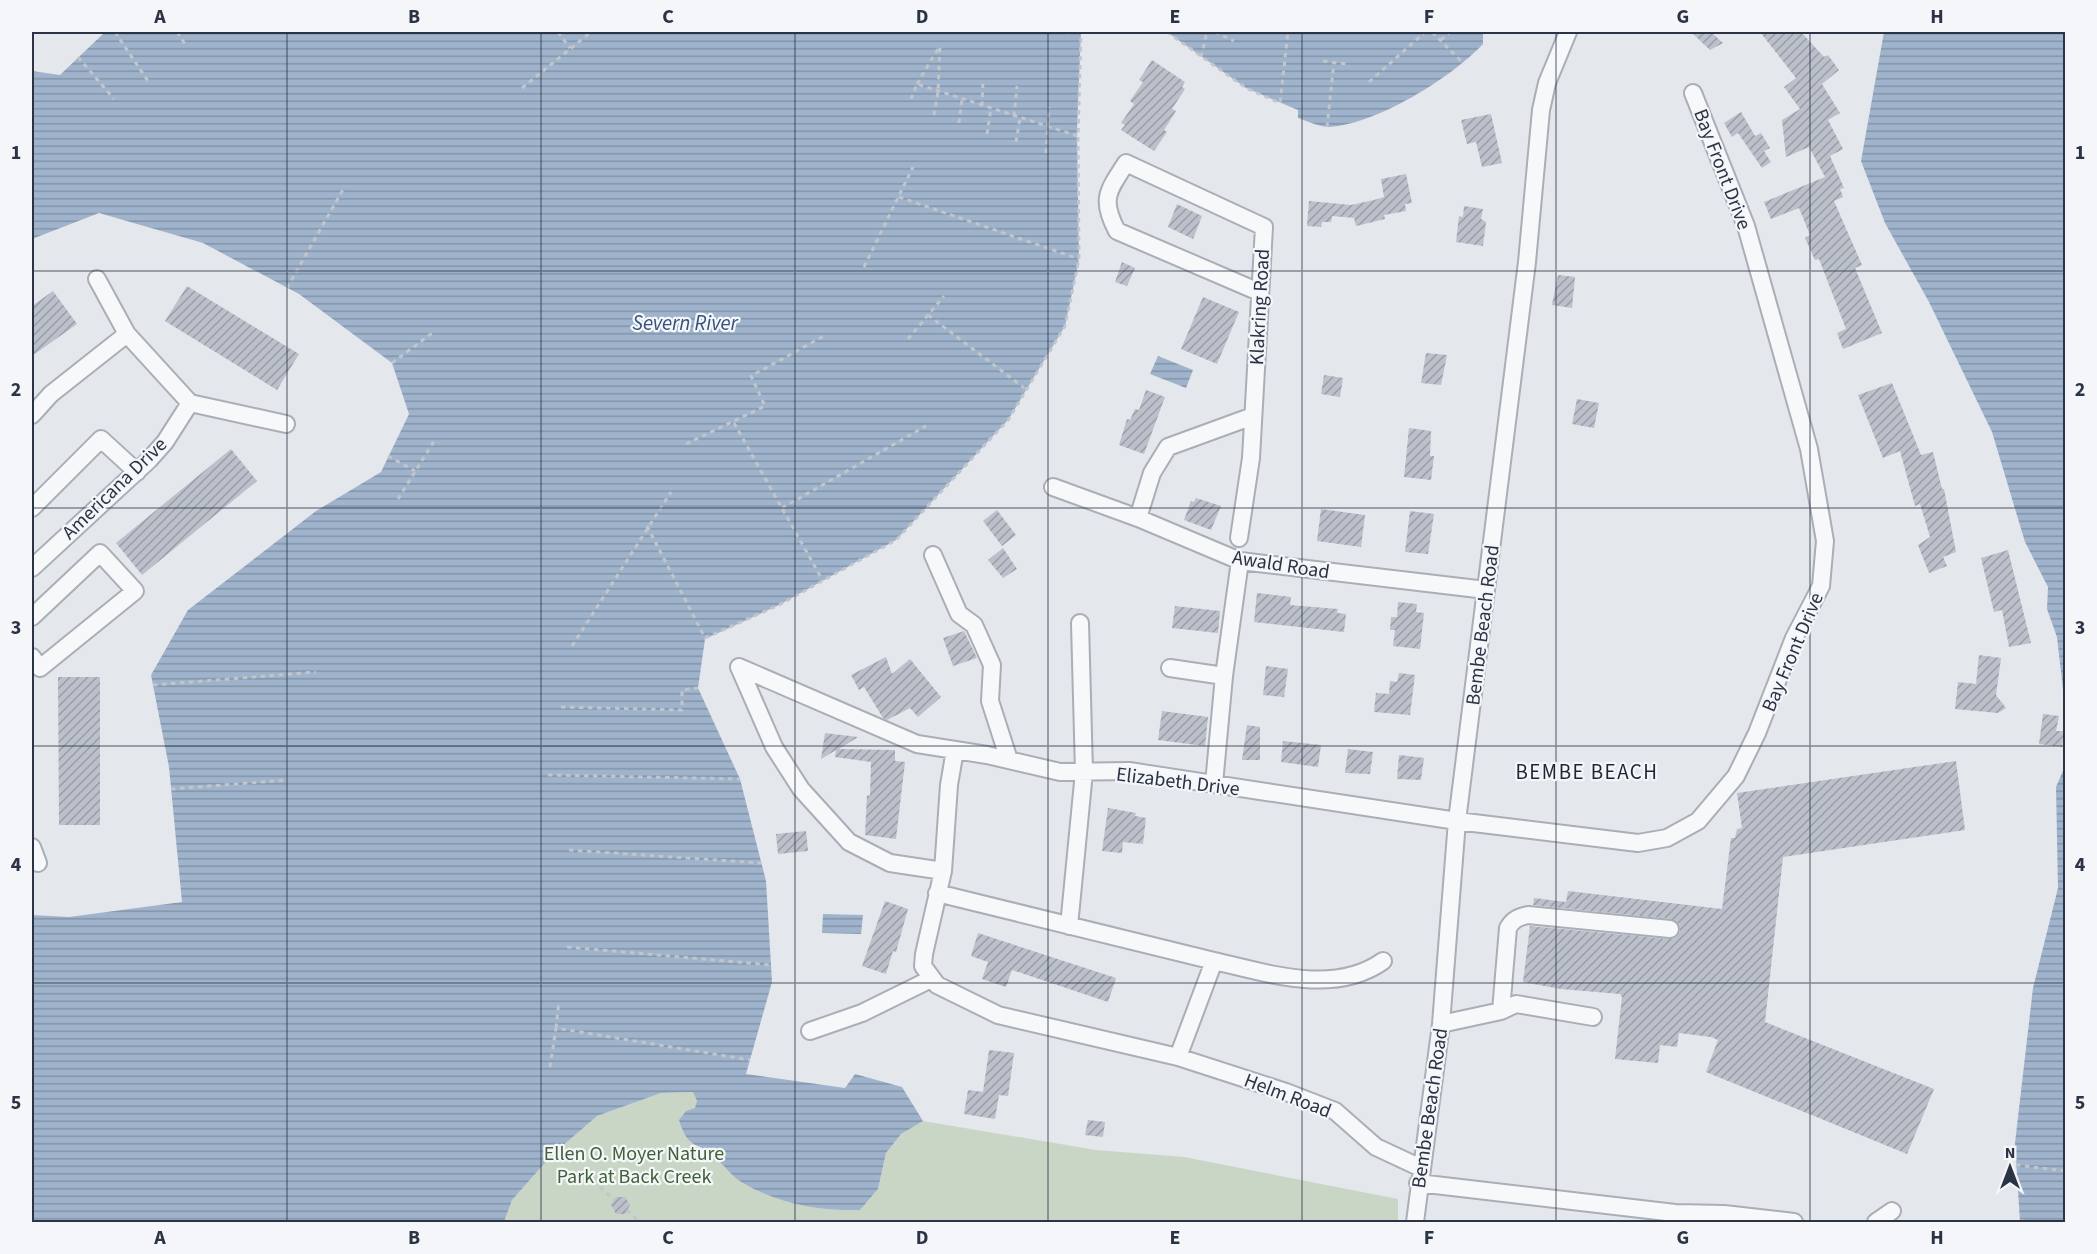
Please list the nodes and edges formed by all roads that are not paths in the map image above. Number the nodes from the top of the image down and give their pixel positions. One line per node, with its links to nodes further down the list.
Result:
1 (1568, 32): 18 (street, Bembe Beach Road)
2 (1694, 93): 28 (street, Bay Front Drive)
3 (98, 279): 5 (street)
4 (1259, 292): 4 (street, Klakring Road); 8 (street, Klakring Road)
5 (127, 334): 6 (street); 7 (street)
6 (190, 403): 9 (street); 10 (street, Americana Drive)
7 (32, 415)
8 (1253, 416): 13 (street); 14 (street, Klakring Road)
9 (286, 424)
10 (137, 471): 12 (street); 17 (street, Americana Drive)
11 (1053, 487): 13 (street, Awald Road)
12 (32, 508)
13 (1138, 518): 16 (street, Awald Road)
14 (1239, 538)
15 (933, 555): 25 (street)
16 (1240, 561): 18 (street, Awald Road); 23 (street)
17 (32, 568)
18 (1486, 590): 28 (street, Bembe Beach Road)
19 (32, 617): 21 (street)
20 (1080, 623): 26 (street)
21 (32, 657)
22 (1170, 668): 23 (street)
23 (1224, 676): 27 (street)
24 (955, 750): 25 (street, Elizabeth Drive); 29 (street); 29 (street, Elizabeth Drive)
25 (1009, 760): 26 (street, Elizabeth Drive)
26 (1084, 772): 27 (street, Elizabeth Drive); 31 (street)
27 (1214, 784): 28 (street, Elizabeth Drive)
28 (1457, 820): 38 (street, Bembe Beach Road)
29 (943, 871): 30 (street)
30 (937, 893): 31 (street); 35 (street)
31 (1069, 926): 33 (street)
32 (1670, 929): 36 (street)
33 (1214, 961): 34 (street); 40 (street)
34 (1383, 961)
35 (931, 979): 39 (street); 40 (street, Helm Road)
36 (1501, 1011): 37 (street); 38 (street)
37 (1593, 1017)
38 (1441, 1024): 41 (street, Bembe Beach Road)
39 (810, 1031)
40 (1178, 1057): 41 (street, Helm Road)
41 (1419, 1175): 43 (street, Bembe Beach Road); 44 (street, Helm Road)
42 (1892, 1211): 45 (street)
43 (1414, 1222)
44 (1794, 1222)
45 (1876, 1222)

